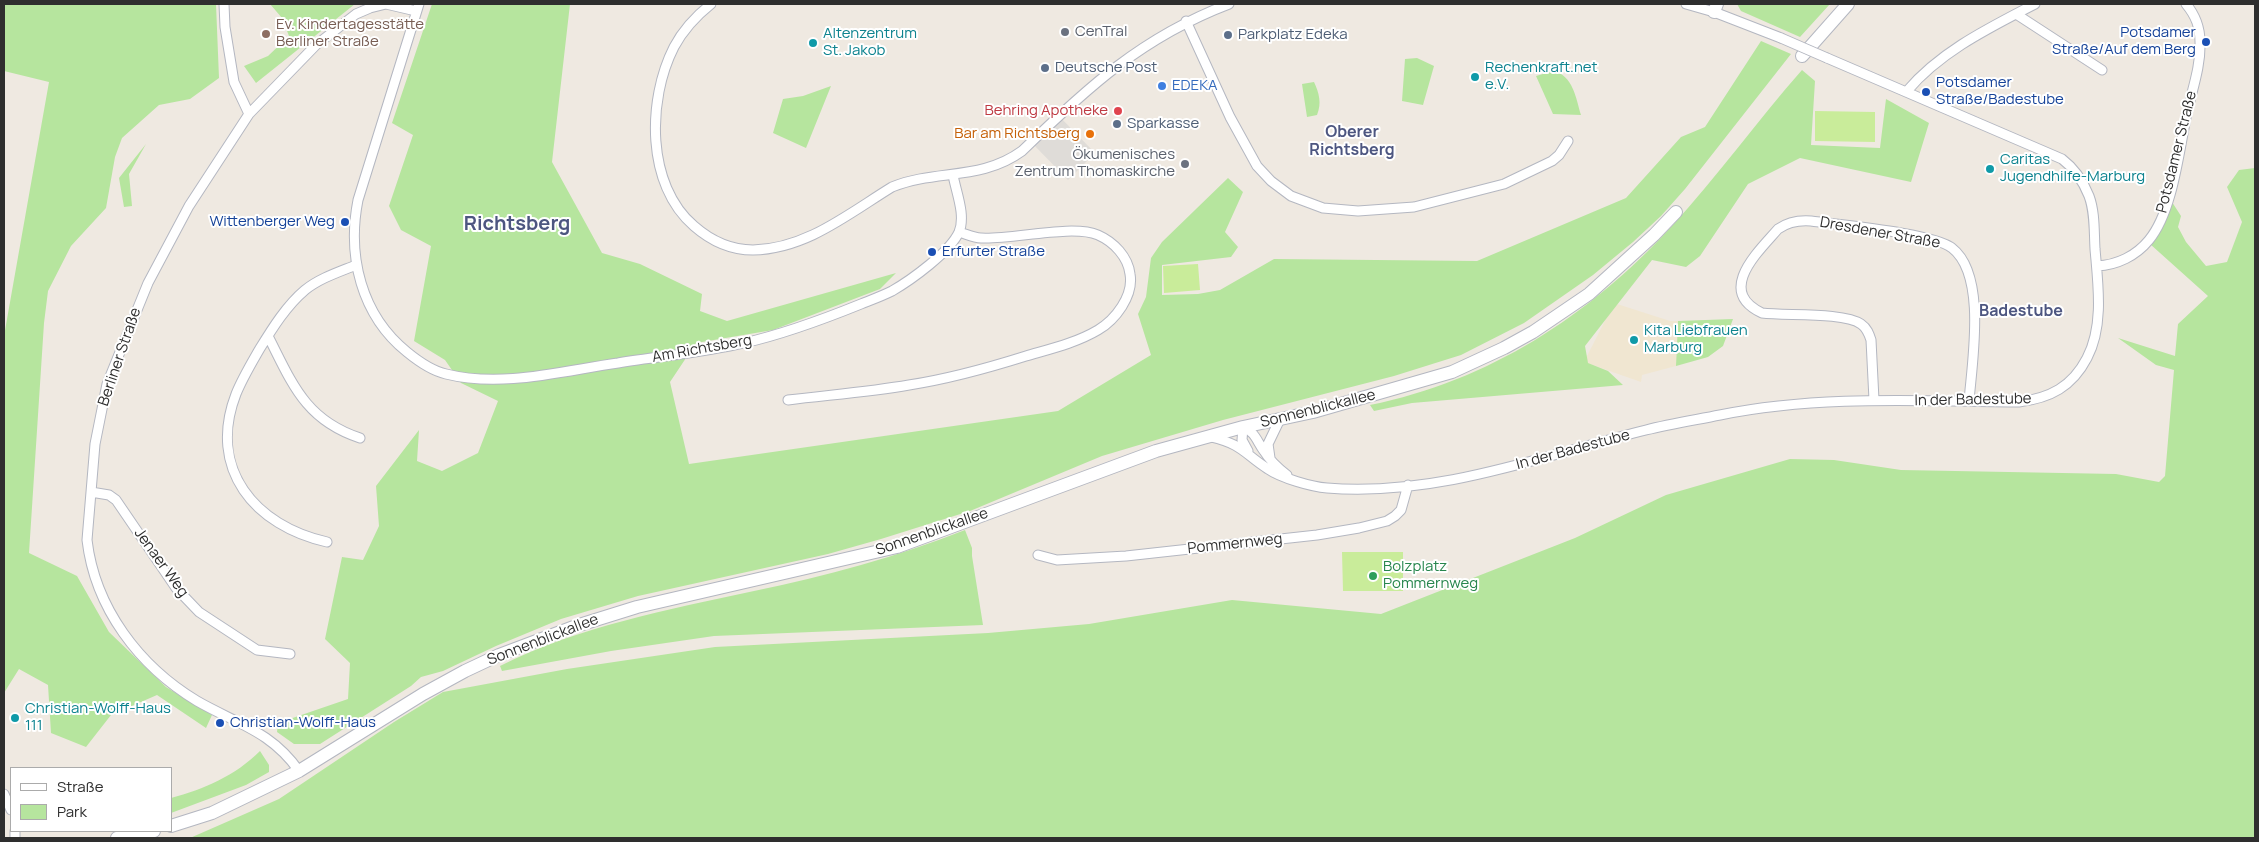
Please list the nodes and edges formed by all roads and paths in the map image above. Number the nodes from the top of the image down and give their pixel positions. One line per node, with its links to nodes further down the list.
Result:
1 (224, 4): 15 (street)
2 (711, 4): 17 (street)
3 (1229, 4): 11 (street)
4 (1686, 4): 9 (street)
5 (1848, 4): 12 (main road)
6 (2035, 4): 10 (street)
7 (2186, 4): 21 (street, Potsdamer Straße)
8 (418, 7): 15 (street, Berliner Straße); 20 (street, Am Richtsberg)
9 (1716, 8): 14 (street, In der Badestube, bridge)
10 (2016, 14): 13 (street); 14 (street)
11 (1186, 21): 16 (street); 17 (street)
12 (1802, 56)
13 (2102, 70)
14 (1907, 91): 21 (street, In der Badestube)
15 (249, 114): 34 (street, Berliner Straße)
16 (1568, 141)
17 (953, 175): 19 (street)
18 (1676, 212): 26 (main road, Sonnenblickallee)
19 (959, 232): 20 (street, Am Richtsberg); 23 (street)
20 (356, 265): 22 (street)
21 (2096, 266): 25 (street, In der Badestube)
22 (268, 336): 29 (street); 35 (street)
23 (788, 400)
24 (1874, 400): 25 (street, In der Badestube); 25 (street, Dresdener Straße); 33 (street, In der Badestube)
25 (1969, 402)
26 (1280, 419): 27 (main road, Sonnenblickallee); 31 (street)
27 (1243, 427): 28 (main road, Sonnenblickallee); 30 (street); 31 (street, In der Badestube)
28 (1208, 437): 30 (street, In der Badestube); 38 (main road, Sonnenblickallee)
29 (360, 438)
30 (1250, 454): 32 (street, In der Badestube)
31 (1270, 459): 32 (street, In der Badestube)
32 (1294, 479): 33 (street, In der Badestube)
33 (1408, 485): 36 (street, Pommernweg)
34 (90, 492): 37 (street, Jenaer Weg); 38 (street, Berliner Straße)
35 (327, 542)
36 (1038, 555)
37 (290, 654)
38 (299, 771): 41 (main road, Sonnenblickallee)
39 (4, 794): 40 (street)
40 (10, 808)
41 (172, 826)
42 (149, 832): 43 (main road)
43 (117, 838)

